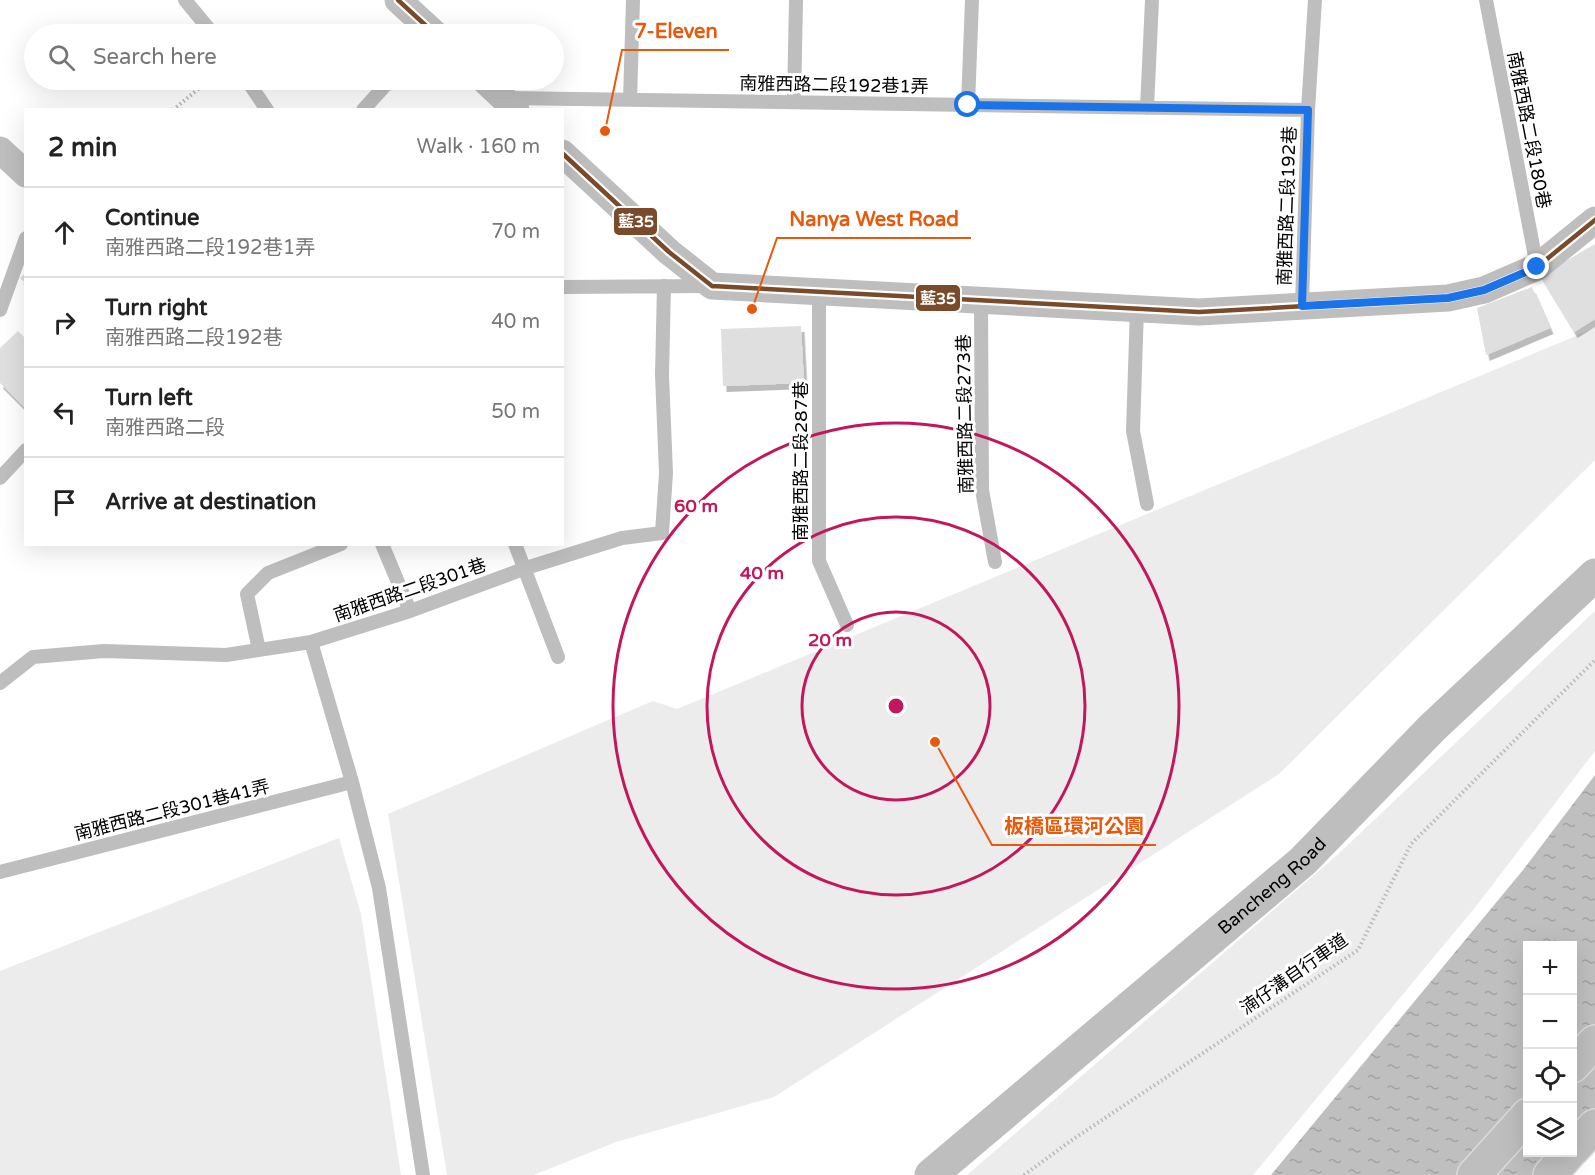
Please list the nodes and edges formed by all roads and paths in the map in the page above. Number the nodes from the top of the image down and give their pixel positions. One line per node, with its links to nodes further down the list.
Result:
1 (184, 0): 10 (lane)
2 (398, 0): 9 (street)
3 (633, 0): 15 (lane)
4 (796, 0): 16 (lane)
5 (972, 0): 18 (lane)
6 (1152, 0): 22 (lane)
7 (1315, 0): 23 (lane, 南雅西路二段192巷)
8 (1486, 0): 29 (lane, 南雅西路二段180巷)
9 (425, 23)
10 (204, 24)
11 (197, 90): 19 (path)
12 (254, 90): 20 (lane)
13 (381, 90): 21 (lane)
14 (495, 90): 17 (street)
15 (630, 100): 16 (lane, 南雅西路二段192巷1弄); 17 (lane, 南雅西路二段192巷1弄)
16 (794, 102): 18 (lane, 南雅西路二段192巷1弄)
17 (510, 104)
18 (968, 105): 22 (lane, 南雅西路二段192巷1弄)
19 (175, 108)
20 (266, 108)
21 (365, 108)
22 (1148, 108): 23 (lane, 南雅西路二段192巷1弄)
23 (1308, 110): 35 (lane, 南雅西路二段192巷)
24 (0, 150): 26 (street)
25 (564, 155): 31 (street)
26 (24, 172)
27 (1595, 220): 29 (street)
28 (24, 244): 37 (lane)
29 (1537, 267): 35 (street)
30 (664, 286): 31 (lane); 32 (lane); 45 (lane, 南雅西路二段301巷)
31 (712, 286): 33 (street)
32 (564, 287)
33 (819, 292): 34 (street); 48 (lane, 南雅西路二段287巷)
34 (981, 300): 36 (street); 44 (lane, 南雅西路二段273巷)
35 (1302, 306): 36 (street)
36 (1137, 308): 40 (lane)
37 (0, 310)
38 (24, 452): 39 (lane)
39 (0, 478)
40 (1147, 504)
41 (336, 546): 50 (lane)
42 (383, 546): 47 (lane)
43 (516, 546): 45 (lane)
44 (995, 562)
45 (526, 568): 47 (lane, 南雅西路二段301巷); 51 (lane)
46 (1595, 575): 63 (main road, Bancheng Road)
47 (410, 611): 49 (lane, 南雅西路二段301巷)
48 (847, 625)
49 (311, 642): 50 (lane, 南雅西路二段301巷); 54 (lane)
50 (259, 650): 53 (lane, 南雅西路二段301巷)
51 (558, 657)
52 (1595, 660): 64 (path, 湳仔溝自行車道)
53 (0, 683)
54 (352, 782): 55 (lane, 南雅西路二段301巷41弄); 62 (lane)
55 (0, 872)
56 (1595, 1042): 57 (main road)
57 (1577, 1061)
58 (1523, 1120): 65 (main road)
59 (1595, 1126): 60 (main road)
60 (1577, 1145)
61 (1566, 1157): 66 (main road)
62 (423, 1175)
63 (931, 1175)
64 (1024, 1175)
65 (1474, 1175)
66 (1550, 1175)

